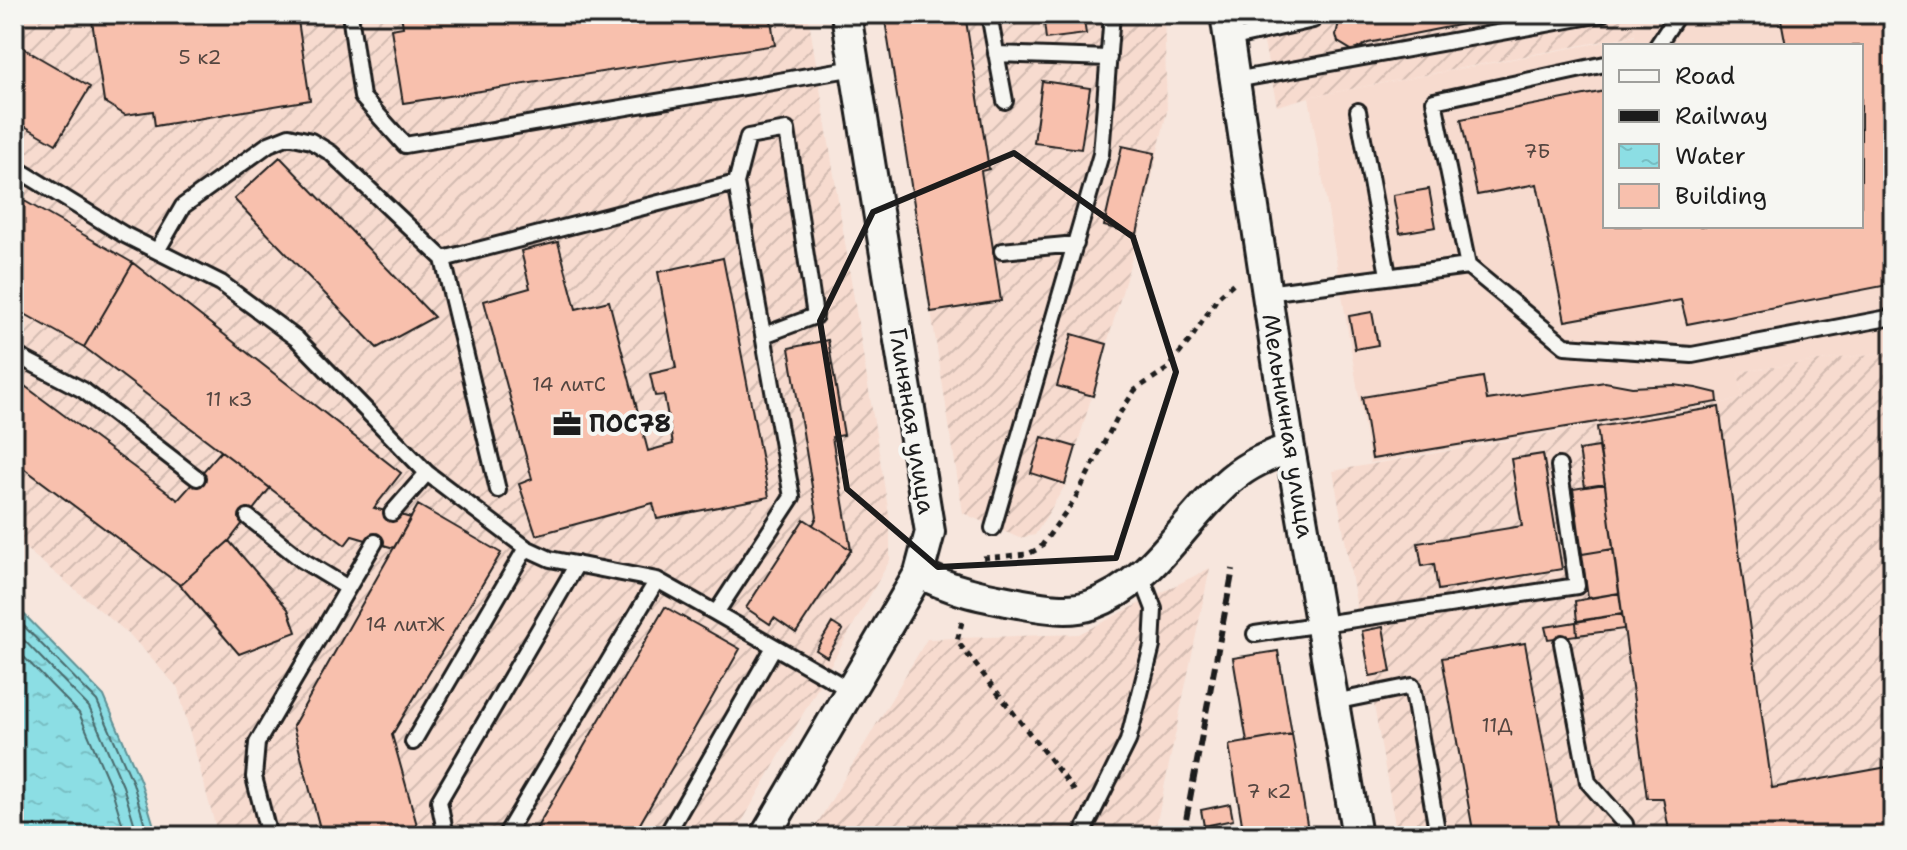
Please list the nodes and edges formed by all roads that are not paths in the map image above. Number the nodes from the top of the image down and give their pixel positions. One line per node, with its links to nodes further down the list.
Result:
1 (350, 14): 13 (lane)
2 (846, 14): 13 (street, Глиняная улица)
3 (989, 14): 10 (lane)
4 (1112, 14): 11 (lane)
5 (1312, 14): 8 (lane)
6 (1602, 14): 14 (lane)
7 (1678, 14): 9 (lane)
8 (1227, 27): 14 (street, Мельничная улица)
9 (1658, 44)
10 (996, 54): 11 (lane); 15 (lane)
11 (1109, 58): 19 (lane)
12 (1603, 64): 23 (lane)
13 (855, 68): 40 (street, Глиняная улица)
14 (1235, 80): 25 (street, Мельничная улица)
15 (1005, 101)
16 (1358, 111): 24 (lane)
17 (14, 167): 20 (lane)
18 (736, 183): 22 (lane); 27 (lane); 27 (lane)
19 (1076, 244): 21 (lane); 36 (lane)
20 (157, 251): 22 (lane); 31 (lane)
21 (1002, 251)
22 (443, 259): 33 (lane)
23 (1468, 266): 24 (lane); 26 (lane)
24 (1388, 275): 25 (lane)
25 (1265, 279): 29 (street, Мельничная улица)
26 (1893, 317)
27 (764, 335): 44 (lane)
28 (14, 354): 32 (lane)
29 (1290, 448): 41 (street); 45 (street, Мельничная улица)
30 (1559, 466): 45 (lane)
31 (427, 473): 34 (lane); 38 (lane)
32 (197, 478)
33 (498, 490)
34 (392, 513)
35 (248, 517): 43 (lane)
36 (993, 528)
37 (375, 542): 43 (lane)
38 (526, 548): 39 (lane); 51 (lane)
39 (577, 564): 42 (lane); 53 (lane)
40 (919, 573): 41 (street); 49 (street, Глиняная улица)
41 (1142, 578): 57 (lane)
42 (657, 580): 44 (lane); 54 (lane)
43 (348, 588): 52 (lane)
44 (716, 613): 48 (lane)
45 (1321, 624): 46 (lane); 50 (street, Мельничная улица)
46 (1255, 634)
47 (1562, 643): 60 (lane)
48 (774, 647): 49 (lane); 55 (lane)
49 (850, 690): 56 (street, Глиняная улица)
50 (1334, 702): 58 (street, Мельничная улица); 59 (lane)
51 (413, 742)
52 (269, 836)
53 (446, 836)
54 (505, 836)
55 (666, 836)
56 (765, 836)
57 (1081, 836)
58 (1357, 836)
59 (1438, 836)
60 (1627, 836)

